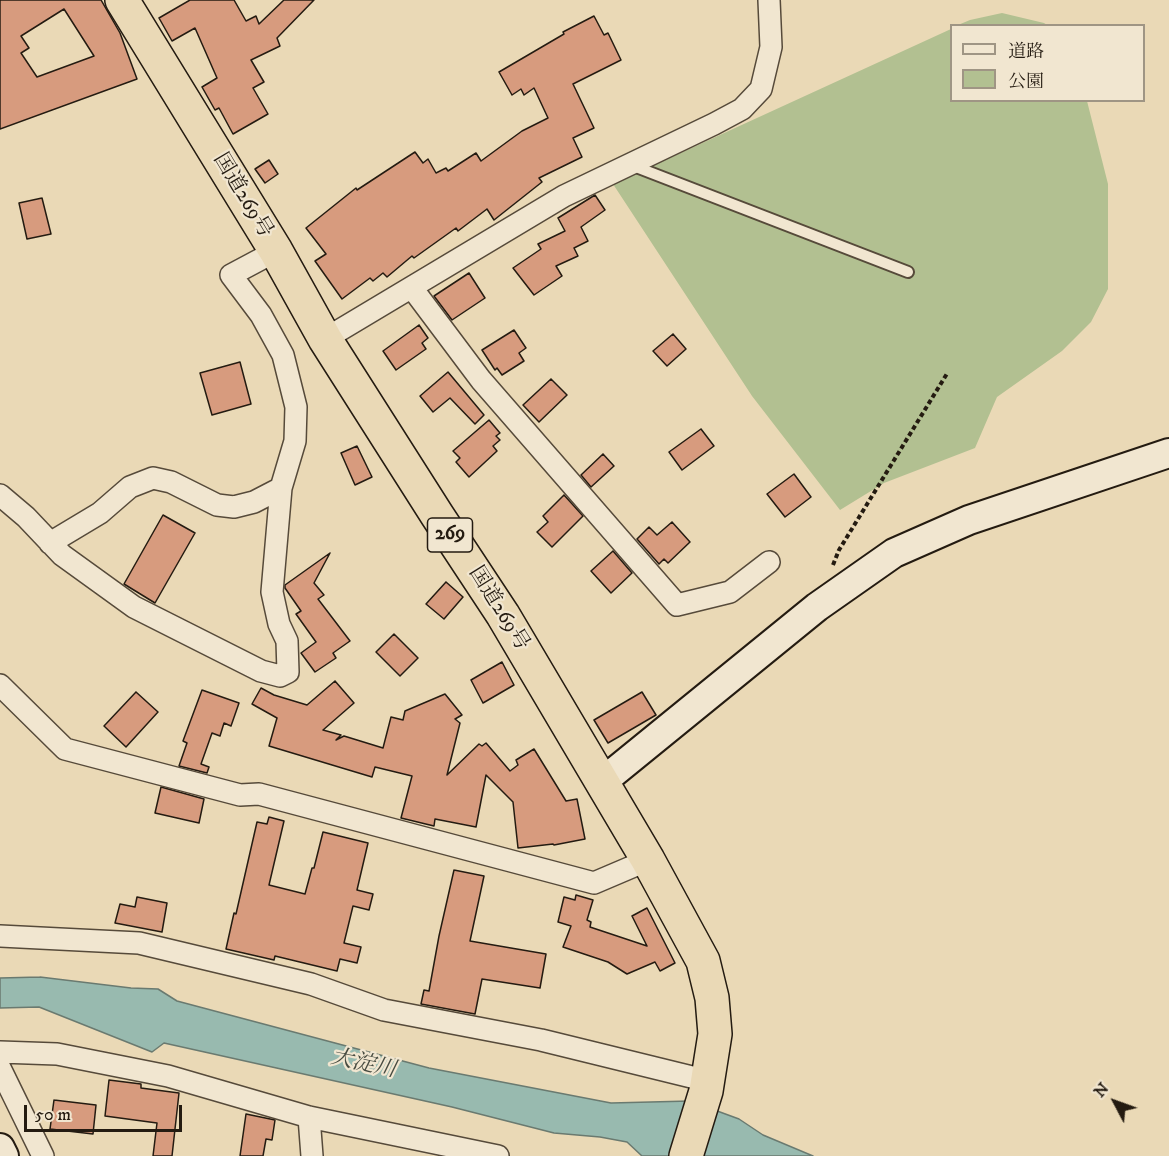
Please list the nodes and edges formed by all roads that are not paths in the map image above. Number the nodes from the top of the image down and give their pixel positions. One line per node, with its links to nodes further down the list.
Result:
1 (122, 0): 4 (highway, 国道269号 / 269)
2 (769, 0): 3 (street)
3 (628, 164): 5 (lane); 6 (street)
4 (276, 251): 7 (highway, 国道269号 / 269); 9 (street)
5 (908, 272)
6 (412, 288): 7 (street); 12 (street)
7 (325, 339): 14 (highway, 国道269号 / 269)
8 (1169, 453): 14 (street)
9 (281, 488): 11 (street); 11 (street)
10 (0, 495): 11 (street)
11 (50, 543)
12 (769, 562)
13 (0, 685): 15 (street)
14 (603, 782): 15 (highway, 国道269号 / 269)
15 (648, 860): 19 (highway, 国道269号 / 269)
16 (0, 936): 19 (street)
17 (0, 1052): 20 (street)
18 (0, 1068): 23 (street)
19 (707, 1086): 26 (highway, 国道269号 / 269)
20 (309, 1117): 24 (street); 25 (street)
21 (0, 1148): 22 (street)
22 (4, 1156)
23 (43, 1156)
24 (312, 1156)
25 (498, 1156)
26 (686, 1156)

